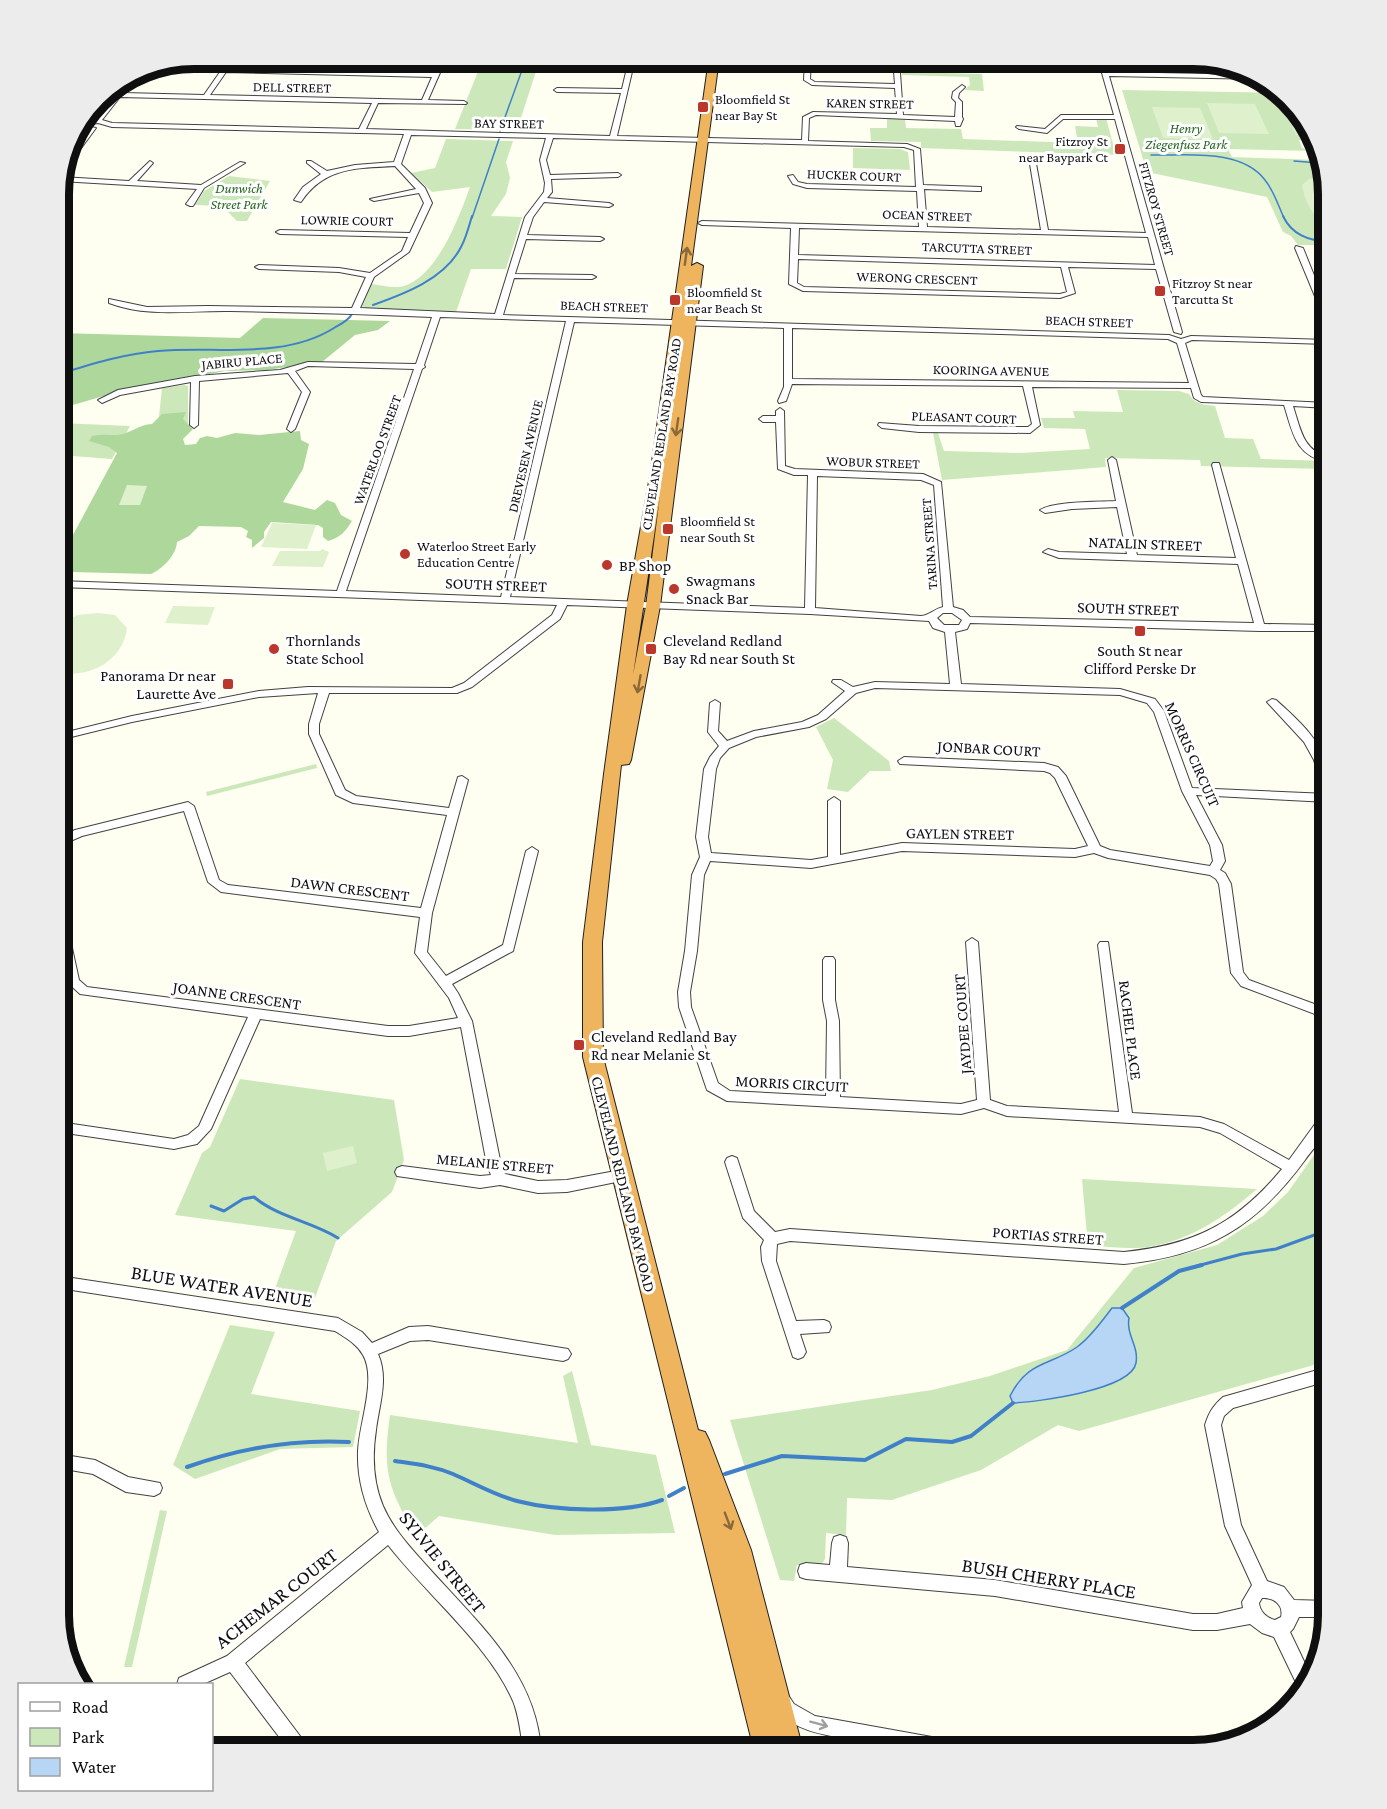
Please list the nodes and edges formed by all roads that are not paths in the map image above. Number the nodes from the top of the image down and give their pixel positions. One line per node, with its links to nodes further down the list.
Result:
1 (438, 69): 10 (street)
2 (629, 69): 15 (street)
3 (713, 69): 30 (highway)
4 (721, 69): 30 (highway)
5 (808, 69): 12 (street)
6 (897, 69): 12 (street)
7 (1104, 69): 9 (street, FITZROY STREET)
8 (225, 70): 10 (street); 17 (street)
9 (1105, 74): 11 (street); 22 (street, FITZROY STREET)
10 (436, 75): 19 (street)
11 (1234, 76)
12 (898, 86): 21 (street)
13 (962, 87): 21 (street, KAREN STREET)
14 (557, 90): 15 (street)
15 (624, 91): 28 (street)
16 (118, 95): 17 (street, DELL STREET); 23 (street)
17 (206, 97): 18 (street, DELL STREET)
18 (376, 101): 19 (street, DELL STREET); 25 (street)
19 (424, 102): 20 (street, DELL STREET)
20 (464, 103)
21 (900, 116): 31 (street, KAREN STREET)
22 (1118, 117): 24 (street); 58 (street, FITZROY STREET)
23 (93, 125): 25 (street, BAY STREET); 29 (street)
24 (1019, 128)
25 (361, 132): 26 (street, BAY STREET)
26 (408, 133): 27 (street, BAY STREET); 36 (street)
27 (550, 136): 28 (street, BAY STREET); 40 (street)
28 (613, 138): 30 (street, BAY STREET)
29 (82, 139)
30 (708, 140): 31 (street, BAY STREET); 52 (highway, CLEVELAND REDLAND BAY ROAD); 75 (highway, CLEVELAND REDLAND BAY ROAD, one-way to 30)
31 (805, 142): 44 (street, BAY STREET)
32 (1032, 158): 56 (street)
33 (309, 162): 37 (street)
34 (150, 163): 42 (street)
35 (242, 163): 43 (street)
36 (397, 164): 37 (street); 46 (street)
37 (326, 174): 49 (street)
38 (618, 175): 40 (street)
39 (791, 176): 44 (street, HUCKER COURT)
40 (548, 177): 50 (street)
41 (70, 179): 42 (street)
42 (132, 182): 43 (street)
43 (202, 187): 47 (street)
44 (920, 188): 45 (street, HUCKER COURT); 54 (street)
45 (978, 189)
46 (422, 190): 48 (street); 57 (street)
47 (202, 199)
48 (374, 199)
49 (298, 200)
50 (543, 200): 51 (street); 59 (street)
51 (609, 205)
52 (702, 223): 53 (street, OCEAN STREET); 75 (highway, CLEVELAND REDLAND BAY ROAD)
53 (795, 225): 54 (street, OCEAN STREET); 62 (street, WERONG CRESCENT)
54 (923, 229): 56 (street, OCEAN STREET)
55 (280, 232): 57 (street, LOWRIE COURT)
56 (1045, 232): 58 (street, OCEAN STREET)
57 (413, 235): 66 (street)
58 (1151, 235): 65 (street, FITZROY STREET)
59 (523, 237): 60 (street); 67 (street)
60 (600, 239)
61 (1299, 248): 69 (street)
62 (794, 257): 63 (street, TARCUTTA STREET); 63 (street, WERONG CRESCENT)
63 (1064, 265): 65 (street, TARCUTTA STREET)
64 (259, 267): 66 (street)
65 (1160, 267): 77 (street, FITZROY STREET)
66 (371, 276): 71 (street)
67 (512, 276): 68 (street); 73 (street)
68 (592, 278)
69 (1318, 292)
70 (112, 302): 71 (street, BEACH STREET)
71 (356, 309): 72 (street, BEACH STREET)
72 (437, 315): 73 (street, BEACH STREET); 82 (street, WATERLOO STREET)
73 (498, 317): 74 (street, BEACH STREET)
74 (571, 319): 75 (street, BEACH STREET); 108 (street, DREVESEN AVENUE)
75 (684, 322): 76 (street, BEACH STREET); 110 (highway, CLEVELAND REDLAND BAY ROAD); 111 (highway, CLEVELAND REDLAND BAY ROAD, one-way to 111)
76 (788, 326): 78 (street, BEACH STREET); 85 (street)
77 (1178, 332): 78 (street); 79 (street)
78 (1169, 337): 80 (street)
79 (1191, 338): 80 (street); 81 (street)
80 (1181, 342): 87 (street)
81 (1318, 342)
82 (422, 367): 83 (street, JABIRU PLACE); 107 (street, WATERLOO STREET)
83 (290, 370): 84 (street, JABIRU PLACE); 95 (street)
84 (195, 379): 88 (street, JABIRU PLACE); 93 (street)
85 (787, 381): 86 (street, KOORINGA AVENUE); 91 (street)
86 (1027, 384): 87 (street, KOORINGA AVENUE); 94 (street, PLEASANT COURT)
87 (1194, 386): 89 (street)
88 (102, 400)
89 (1288, 404): 90 (street); 96 (street)
90 (1318, 405)
91 (780, 410): 92 (street); 99 (street, WOBUR STREET)
92 (763, 419)
93 (194, 425)
94 (882, 425)
95 (291, 429)
96 (1318, 458)
97 (1112, 460): 101 (street)
98 (1216, 465): 105 (street)
99 (813, 473): 100 (street, WOBUR STREET); 113 (street)
100 (933, 479): 112 (street, TARINA STREET)
101 (1120, 504): 102 (street); 104 (street)
102 (1045, 510)
103 (1048, 552): 104 (street, NATALIN STREET)
104 (1133, 558): 105 (street, NATALIN STREET)
105 (1242, 561): 116 (street)
106 (69, 584): 107 (street, SOUTH STREET)
107 (341, 593): 108 (street, SOUTH STREET)
108 (505, 599): 109 (street, SOUTH STREET)
109 (564, 602): 110 (street, SOUTH STREET); 123 (street)
110 (634, 605): 111 (street, SOUTH STREET); 134 (highway, CLEVELAND REDLAND BAY ROAD)
111 (653, 606): 113 (street, SOUTH STREET); 134 (highway, CLEVELAND REDLAND BAY ROAD, one-way to 134)
112 (948, 609): 114 (street); 115 (street, SOUTH STREET)
113 (810, 611): 114 (street, SOUTH STREET)
114 (932, 618): 119 (street)
115 (967, 620): 116 (street, SOUTH STREET); 119 (street)
116 (1260, 628): 118 (street, SOUTH STREET)
117 (1318, 628): 118 (street, SOUTH STREET)
118 (1287, 629): 120 (street, SOUTH STREET)
119 (950, 630): 122 (street)
120 (1318, 636)
121 (837, 682): 124 (street)
122 (956, 687): 124 (street, MORRIS CIRCUIT); 132 (street, MORRIS CIRCUIT)
123 (324, 691): 127 (street); 136 (street)
124 (852, 691): 128 (street, MORRIS CIRCUIT)
125 (1272, 702): 129 (street)
126 (715, 703): 128 (street)
127 (69, 735)
128 (725, 746): 140 (street, MORRIS CIRCUIT)
129 (1318, 756)
130 (904, 760): 138 (street, JONBAR COURT)
131 (462, 780): 136 (street)
132 (1188, 791): 133 (street); 142 (street, MORRIS CIRCUIT)
133 (1318, 797)
134 (611, 799): 160 (highway, CLEVELAND REDLAND BAY ROAD)
135 (834, 801): 141 (street)
136 (453, 812): 143 (street)
137 (69, 838): 143 (street, DAWN CRESCENT)
138 (1095, 849): 141 (street, GAYLEN STREET); 142 (street, GAYLEN STREET)
139 (531, 851): 148 (street)
140 (706, 857): 141 (street, GAYLEN STREET); 152 (street, MORRIS CIRCUIT)
141 (834, 861)
142 (1212, 871): 149 (street)
143 (426, 914): 148 (street, DAWN CRESCENT)
144 (972, 942): 153 (street, JAYDEE COURT)
145 (1104, 945): 154 (street, RACHEL PLACE)
146 (829, 960): 152 (street)
147 (69, 962): 150 (street, JOANNE CRESCENT)
148 (443, 983): 151 (street, DAWN CRESCENT)
149 (1318, 1008)
150 (256, 1014): 151 (street, JOANNE CRESCENT); 155 (street)
151 (466, 1021): 161 (street, DAWN CRESCENT)
152 (833, 1102): 153 (street, MORRIS CIRCUIT)
153 (984, 1103): 154 (street, MORRIS CIRCUIT)
154 (1126, 1118): 158 (street, MORRIS CIRCUIT)
155 (69, 1128)
156 (1318, 1132): 158 (street)
157 (732, 1162): 162 (street)
158 (1291, 1168): 162 (street, PORTIAS STREET)
159 (402, 1172): 161 (street, MELANIE STREET)
160 (621, 1176): 161 (street, MELANIE STREET); 170 (highway, CLEVELAND REDLAND BAY ROAD)
161 (500, 1179)
162 (772, 1239): 165 (street)
163 (69, 1284): 166 (street, BLUE WATER AVENUE)
164 (824, 1327): 165 (street)
165 (790, 1328): 167 (street)
166 (370, 1350): 168 (street); 173 (street, SYLVIE STREET)
167 (798, 1352)
168 (562, 1354)
169 (1318, 1377): 178 (street)
170 (677, 1388): 175 (highway, CLEVELAND REDLAND BAY ROAD, one-way to 175); 184 (highway, CLEVELAND REDLAND BAY ROAD)
171 (69, 1463): 172 (street)
172 (154, 1488)
173 (389, 1534): 183 (street, ACHEMAR COURT); 189 (street, SYLVIE STREET)
174 (840, 1544): 177 (street)
175 (739, 1550): 184 (highway); 187 (highway, CLEVELAND REDLAND BAY ROAD)
176 (806, 1571): 177 (street, BUSH CHERRY PLACE)
177 (838, 1574): 181 (street, BUSH CHERRY PLACE)
178 (1262, 1589): 179 (street); 181 (street)
179 (1290, 1608): 180 (street); 182 (street)
180 (1318, 1609)
181 (1252, 1615): 182 (street)
182 (1279, 1628): 185 (street)
183 (233, 1662): 186 (street, ACHEMAR COURT); 188 (street)
184 (746, 1668): 190 (highway, CLEVELAND REDLAND BAY ROAD)
185 (1302, 1676)
186 (187, 1683)
187 (774, 1690): 191 (highway, CLEVELAND REDLAND BAY ROAD); 192 (street, one-way to 192)
188 (292, 1740)
189 (531, 1740)
190 (764, 1740)
191 (787, 1740)
192 (900, 1740)

